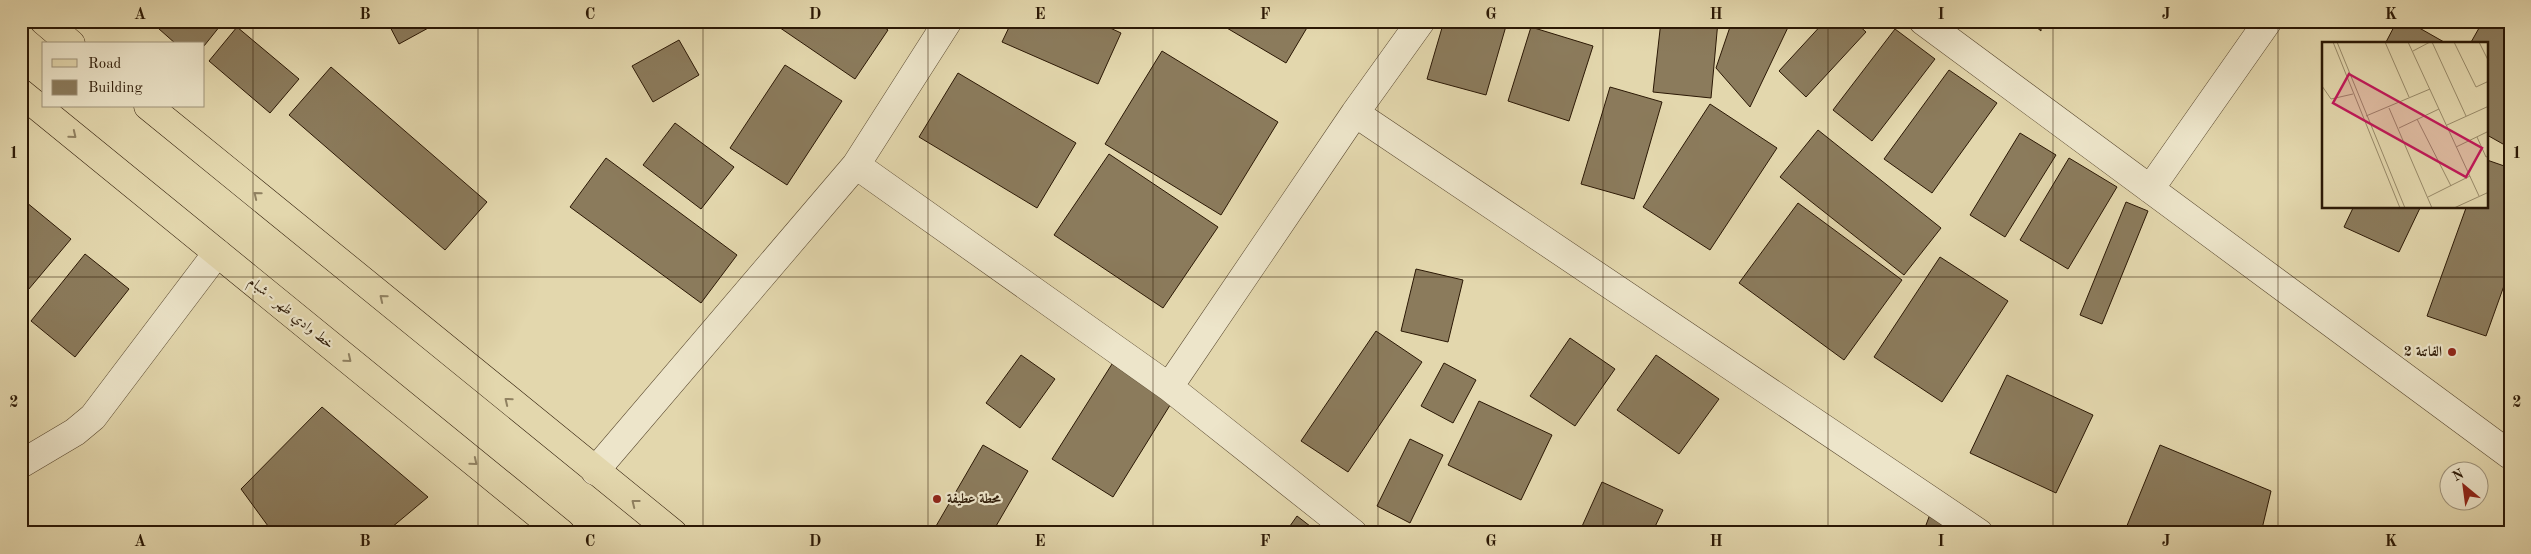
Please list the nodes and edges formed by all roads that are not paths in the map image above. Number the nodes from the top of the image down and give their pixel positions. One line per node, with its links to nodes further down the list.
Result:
1 (44, 21): 6 (main road)
2 (948, 21): 10 (street)
3 (1421, 21): 9 (street)
4 (1923, 21): 11 (street)
5 (2268, 21): 11 (street)
6 (70, 42)
7 (21, 93): 12 (main road, خط وادي ظهر - شبام, one-way to 12)
8 (150, 108): 16 (main road, one-way to 8)
9 (1355, 113): 13 (street); 20 (street)
10 (856, 165): 13 (street); 16 (street)
11 (2150, 189): 14 (street)
12 (217, 253): 15 (street); 17 (main road, خط وادي ظهر - شبام, one-way to 17)
13 (1169, 387): 19 (street)
14 (2510, 455)
15 (21, 464)
16 (595, 471): 18 (main road, one-way to 16)
17 (561, 533)
18 (673, 533)
19 (1353, 533)
20 (1979, 533)

